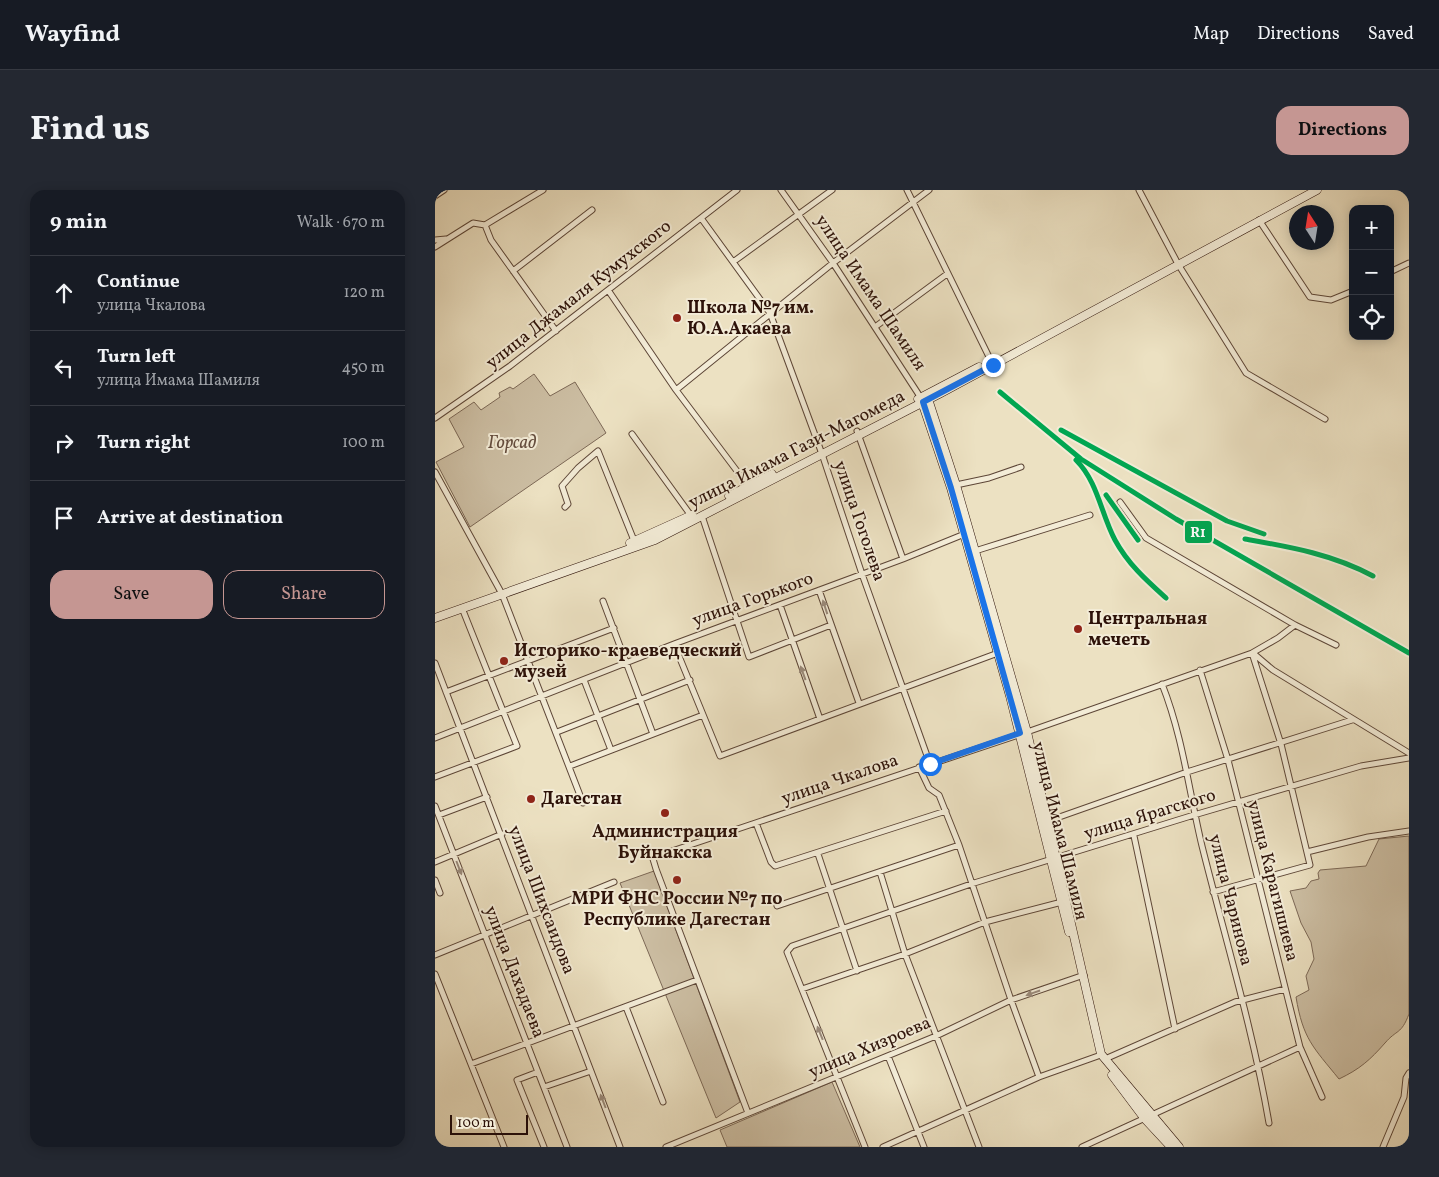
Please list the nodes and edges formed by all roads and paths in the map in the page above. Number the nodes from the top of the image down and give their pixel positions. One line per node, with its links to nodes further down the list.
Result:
1 (444, 190): 11 (street)
2 (543, 190): 17 (street)
3 (737, 190): 15 (street, улица Джамаля Кумухского)
4 (781, 190): 14 (street, улица Имама Шамиля)
5 (832, 190): 14 (street)
6 (907, 190): 12 (street)
7 (929, 190): 12 (street)
8 (1139, 190): 22 (street)
9 (1310, 190): 22 (main road)
10 (1317, 190): 16 (main road, улица Имама Гази-Магомеда)
11 (435, 196)
12 (912, 202): 23 (street); 27 (street)
13 (592, 210): 26 (street)
14 (798, 213): 21 (street); 23 (street, улица Имама Шамиля)
15 (701, 218): 21 (street, улица Гоголева); 28 (street, улица Джамаля Кумухского)
16 (1259, 220): 22 (main road, улица Имама Гази-Магомеда); 29 (street)
17 (485, 225): 18 (street); 26 (street)
18 (449, 239): 19 (street); 20 (street)
19 (435, 240)
20 (435, 247)
21 (733, 262): 30 (street, улица Гоголева)
22 (1177, 262): 33 (main road, улица Имама Гази-Магомеда); 37 (street)
23 (833, 263): 30 (street); 31 (street, улица Имама Шамиля)
24 (1409, 263): 25 (street)
25 (1394, 270)
26 (513, 271): 32 (street)
27 (947, 274): 31 (street); 33 (street)
28 (608, 290): 32 (street, улица Джамаля Кумухского); 34 (street)
29 (1349, 293)
30 (770, 313): 34 (street); 40 (street, улица Гоголева)
31 (875, 327): 35 (street, улица Имама Шамиля)
32 (556, 331): 36 (street, улица Джамаля Кумухского)
33 (992, 363): 35 (main road, улица Имама Гази-Магомеда)
34 (676, 390): 44 (street)
35 (925, 398): 39 (main road, улица Имама Гази-Магомеда); 43 (main road, улица Имама Шамиля); 50 (main road, улица Имама Шамиля)
36 (435, 418)
37 (1325, 419)
38 (632, 434): 49 (street)
39 (858, 434): 40 (main road, улица Имама Гази-Магомеда); 53 (street)
40 (821, 452): 44 (main road, улица Имама Гази-Магомеда); 54 (street, улица Гоголева)
41 (1021, 466): 43 (street)
42 (435, 472): 56 (street)
43 (956, 485): 50 (main road, улица Имама Шамиля)
44 (750, 488): 48 (main road, улица Имама Гази-Магомеда); 49 (main road)
45 (1121, 502): 63 (street)
46 (565, 507): 51 (street)
47 (1090, 515): 52 (street)
48 (702, 516): 49 (main road, улица Имама Гази-Магомеда); 62 (street)
49 (692, 518): 51 (main road)
50 (967, 533): 52 (main road, улица Имама Шамиля); 53 (street, улица Горького); 69 (main road, улица Имама Шамиля)
51 (636, 544): 56 (main road)
52 (975, 551): 91 (main road, улица Имама Шамиля)
53 (903, 560): 54 (street, улица Горького)
54 (862, 574): 55 (street, улица Горького); 79 (street, улица Гоголева)
55 (819, 590): 58 (street, улица Горького); 64 (street, one-way to 55)
56 (501, 592): 59 (main road); 60 (main road); 71 (street)
57 (603, 601): 65 (street)
58 (780, 604): 62 (street, улица Горького); 66 (street)
59 (462, 608): 61 (main road); 75 (street)
60 (435, 614)
61 (435, 618)
62 (736, 621): 66 (street); 67 (street, улица Горького)
63 (1295, 624): 68 (street); 70 (street, улица Чкалова)
64 (831, 625): 66 (street); 83 (street)
65 (614, 628): 71 (street); 73 (street)
66 (792, 640): 87 (street, one-way to 66)
67 (674, 644): 73 (street, улица Горького); 77 (street)
68 (1336, 645)
69 (998, 653): 79 (street); 91 (main road, улица Имама Шамиля)
70 (1252, 653): 74 (street, улица Чкалова); 88 (street); 94 (street)
71 (528, 661): 75 (street); 81 (street)
72 (435, 663): 80 (street, улица Шихсаидова)
73 (626, 664): 76 (street, улица Горького); 82 (street)
74 (1200, 670): 78 (street, улица Чкалова); 98 (street, улица Карагишиева)
75 (488, 676): 80 (street); 84 (street)
76 (584, 680): 81 (street, улица Горького); 86 (street)
77 (690, 680): 82 (street); 85 (street)
78 (1162, 684): 91 (street, улица Чкалова); 103 (street, улица Чаринова)
79 (904, 687): 83 (street); 100 (street, улица Гоголева)
80 (446, 692): 89 (street, улица Шихсаидова)
81 (541, 697): 84 (street, улица Горького); 90 (street)
82 (640, 701): 86 (street); 92 (street)
83 (859, 703): 87 (street)
84 (503, 712): 89 (street, улица Горького); 99 (street)
85 (703, 715): 87 (street); 92 (street)
86 (598, 717): 90 (street); 95 (street)
87 (820, 719)
88 (1353, 720): 94 (street); 96 (street)
89 (460, 728): 93 (street, улица Горького); 99 (street, улица Шихсаидова)
90 (557, 732): 101 (street)
91 (1023, 733): 100 (street, улица Чкалова); 113 (main road, улица Имама Шамиля); 122 (main road, улица Имама Шамиля)
92 (653, 734): 95 (street)
93 (435, 738)
94 (1281, 744): 98 (street); 105 (street)
95 (611, 750): 101 (street)
96 (1409, 753)
97 (1409, 758): 105 (street, улица Ярагского)
98 (1228, 760): 103 (street); 107 (street, улица Карагишиева)
99 (473, 762): 104 (street); 106 (street, улица Шихсаидова)
100 (930, 764): 102 (street, улица Чкалова)
101 (570, 766): 108 (street)
102 (919, 768): 110 (street); 114 (street, улица Чкалова)
103 (1187, 772): 112 (street, улица Чаринова); 113 (street)
104 (435, 777)
105 (1291, 787): 107 (street, улица Ярагского); 119 (street)
106 (487, 796): 111 (street); 116 (street, улица Шихсаидова)
107 (1238, 802): 112 (street, улица Ярагского); 126 (street, улица Карагишиева)
108 (583, 803)
109 (435, 806): 111 (street, улица Дахадаева)
110 (946, 811): 118 (street); 121 (street)
111 (439, 815): 120 (street, улица Дахадаева)
112 (1194, 815): 117 (street, улица Ярагского); 130 (street, улица Чаринова)
113 (1049, 821): 122 (main road, улица Имама Шамиля)
114 (756, 823): 121 (street); 144 (street, улица Чкалова)
115 (1409, 830): 119 (street)
116 (502, 834): 120 (street); 135 (street, улица Шихсаидова)
117 (1134, 836): 122 (street, улица Ярагского); 151 (street)
118 (959, 845): 124 (street); 128 (street)
119 (1307, 852): 126 (street)
120 (453, 854): 123 (street); 138 (street, улица Дахадаева, one-way to 138)
121 (818, 854): 129 (street)
122 (1055, 859): 128 (street, улица Ярагского); 132 (main road, улица Имама Шамиля); 143 (main road, улица Имама Шамиля)
123 (435, 862)
124 (880, 872): 129 (street); 134 (street)
125 (435, 880): 131 (street)
126 (1257, 880): 130 (street); 146 (street, улица Карагишиева)
127 (614, 882): 135 (street)
128 (971, 884): 134 (street, улица Ярагского); 136 (street)
129 (830, 889): 133 (street); 137 (street)
130 (1213, 892): 148 (street, улица Чаринова)
131 (440, 893)
132 (1062, 902): 136 (street); 143 (main road, улица Имама Шамиля)
133 (777, 906)
134 (893, 913): 137 (street, улица Ярагского); 139 (street)
135 (532, 915): 138 (street); 150 (street, улица Шихсаидова)
136 (985, 922): 139 (street); 147 (street)
137 (843, 930): 141 (street); 145 (street, улица Ярагского)
138 (485, 935): 140 (street); 153 (street, улица Дахадаева)
139 (905, 954): 141 (street); 152 (street)
140 (435, 955)
141 (857, 971): 145 (street)
142 (435, 974): 157 (street)
143 (1082, 976): 147 (street, улица Хизроева, one-way to 147); 156 (main road, улица Имама Шамиля)
144 (697, 980): 149 (street); 168 (street)
145 (802, 989): 163 (street, one-way to 145)
146 (1285, 990): 148 (street); 154 (street, улица Карагишиева)
147 (1011, 1000): 152 (street, улица Хизроева); 162 (street)
148 (1241, 1000): 151 (street); 158 (street, улица Чаринова)
149 (626, 1007): 150 (street); 166 (street)
150 (574, 1026): 153 (street); 159 (street, улица Шихсаидова)
151 (1175, 1029): 156 (street)
152 (936, 1036): 155 (street, улица Хизроева); 167 (street)
153 (527, 1044): 157 (street); 160 (street, улица Дахадаева)
154 (1300, 1046): 158 (street); 165 (street, улица Карагишиева)
155 (888, 1056): 163 (street, улица Хизроева); 171 (street)
156 (1101, 1058): 162 (street); 169 (main road, улица Имама Шамиля)
157 (471, 1064): 172 (street)
158 (1259, 1066): 169 (street); 170 (street, улица Чаринова)
159 (591, 1071): 164 (street); 176 (street, улица Шихсаидова, one-way to 159)
160 (538, 1072): 164 (street, улица Дахадаева); 174 (street)
161 (1409, 1073): 185 (street)
162 (1039, 1076): 167 (street)
163 (837, 1077): 168 (street, улица Хизроева); 178 (street)
164 (544, 1087): 175 (street, улица Дахадаева)
165 (1322, 1097)
166 (663, 1102)
167 (965, 1112): 171 (street); 181 (street)
168 (748, 1113): 177 (street, улица Хизроева)
169 (1148, 1117): 182 (street); 183 (main road, улица Имама Шамиля); 184 (main road, улица Имама Шамиля)
170 (1269, 1123)
171 (919, 1132): 179 (street); 180 (street)
172 (503, 1146): 173 (street)
173 (495, 1147)
174 (544, 1147)
175 (567, 1147)
176 (620, 1147)
177 (668, 1147)
178 (865, 1147)
179 (883, 1147)
180 (925, 1147)
181 (979, 1147)
182 (1082, 1147)
183 (1171, 1147)
184 (1179, 1147)
185 (1383, 1147)

